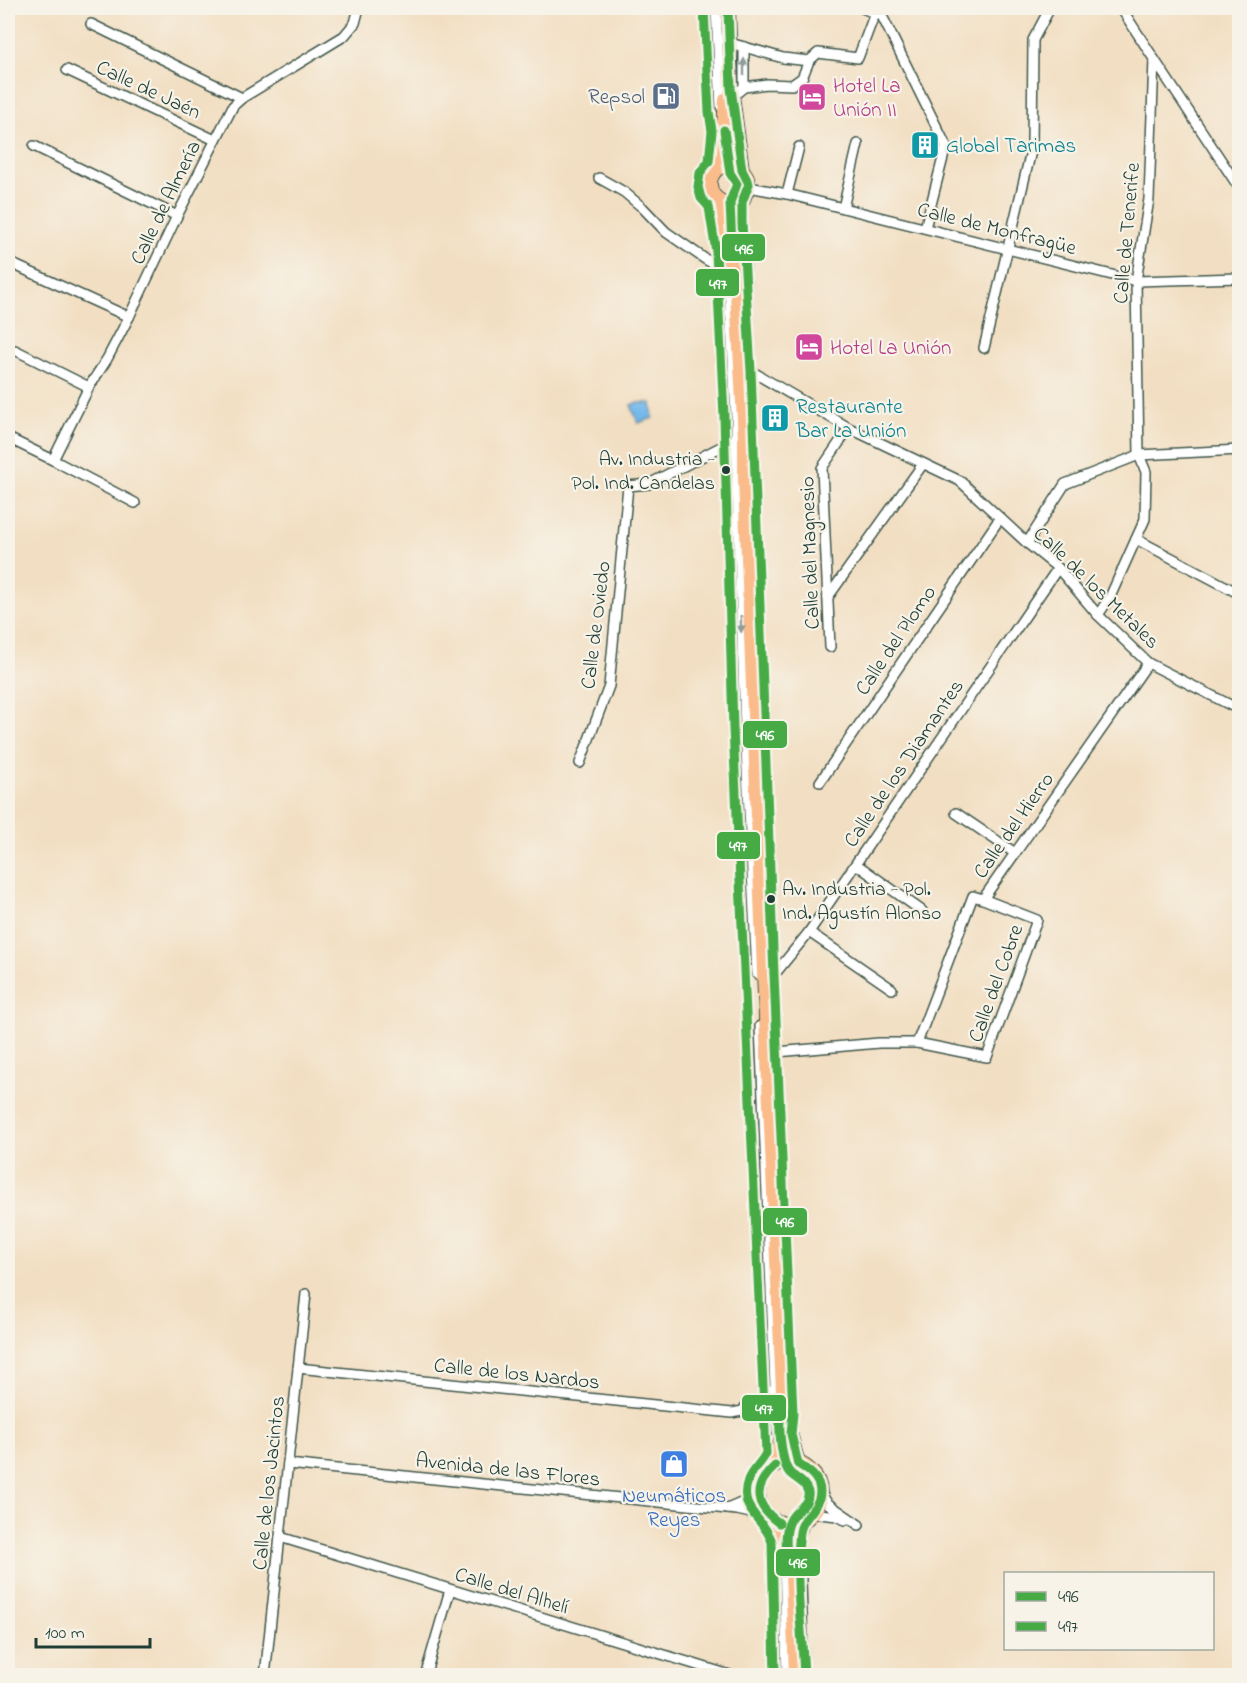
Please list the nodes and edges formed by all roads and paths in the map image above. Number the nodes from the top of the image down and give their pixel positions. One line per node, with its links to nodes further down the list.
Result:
1 (359, 8): 17 (street, Calle de Almería)
2 (716, 8): 18 (street)
3 (723, 8): 18 (main road)
4 (728, 8): 10 (main road)
5 (862, 8): 8 (street)
6 (1050, 8): 33 (street)
7 (1121, 8): 12 (street)
8 (875, 13): 13 (street); 32 (street)
9 (91, 24): 17 (street)
10 (730, 43): 11 (street); 16 (main road)
11 (744, 47): 13 (street); 15 (street, one-way to 11)
12 (1154, 60): 26 (street); 38 (street, Calle de Tenerife)
13 (809, 61): 15 (street)
14 (67, 70): 19 (street, Calle de Jaén)
15 (744, 87): 16 (street)
16 (732, 97): 24 (main road)
17 (242, 98): 19 (street, Calle de Almería)
18 (724, 131): 23 (main road)
19 (215, 140): 31 (street, Calle de Almería)
20 (858, 144): 30 (street)
21 (34, 146): 31 (street)
22 (799, 147): 27 (street)
23 (721, 167): 24 (main road); 29 (main road)
24 (742, 170): 28 (main road)
25 (599, 178): 36 (street)
26 (1239, 189)
27 (787, 194): 28 (street, Calle de Monfragüe); 30 (street, Calle de Monfragüe)
28 (745, 196): 29 (main road); 39 (main road); 43 (street)
29 (720, 201): 34 (main road)
30 (843, 208): 32 (street, Calle de Monfragüe)
31 (177, 216): 40 (street, Calle de Almería)
32 (925, 228): 33 (street, Calle de Monfragüe)
33 (1008, 249): 38 (street, Calle de Monfragüe); 41 (street)
34 (728, 251): 36 (street); 39 (main road)
35 (8, 262): 40 (street)
36 (728, 272): 47 (street)
37 (1239, 278): 38 (street, Calle de Monfragüe)
38 (1136, 281): 49 (street, Calle de Tenerife)
39 (737, 294): 79 (main road)
40 (129, 317): 44 (street, Calle de Almería)
41 (984, 348)
42 (15, 351): 44 (street)
43 (751, 371): 45 (street, Calle de los Metales); 71 (street)
44 (89, 387): 50 (street, Calle de Almería)
45 (849, 428): 51 (street, Calle de los Metales); 58 (street, Calle del Magnesio)
46 (8, 438): 50 (street)
47 (736, 439): 63 (street, Calle de Oviedo); 77 (street, one-way to 77)
48 (1239, 450): 49 (street)
49 (1139, 455): 54 (street, Calle de Tenerife); 55 (street)
50 (53, 460): 52 (street)
51 (923, 464): 53 (street, Calle de los Metales); 58 (street)
52 (135, 503)
53 (1000, 518): 55 (street, Calle de los Metales); 64 (street, Calle del Plomo)
54 (1136, 539): 57 (street); 59 (street, Calle de Tenerife)
55 (1027, 543): 56 (street, Calle de los Metales)
56 (1058, 568): 59 (street, Calle de los Metales); 67 (street, Calle de los Diamantes)
57 (1239, 594)
58 (828, 597): 60 (street, Calle del Magnesio)
59 (1098, 615): 61 (street, Calle de los Metales)
60 (830, 647)
61 (1148, 663): 62 (street, Calle de los Metales); 66 (street, Calle del Hierro)
62 (1239, 710)
63 (580, 764)
64 (820, 782)
65 (956, 813): 66 (street)
66 (1015, 853): 68 (street, Calle del Hierro)
67 (856, 864): 69 (street); 70 (street, Calle de los Diamantes)
68 (983, 899): 73 (street, Calle del Hierro); 73 (street, Calle del Cobre)
69 (922, 911)
70 (809, 932): 71 (street, Calle de los Diamantes); 72 (street)
71 (774, 975): 74 (street)
72 (892, 989)
73 (917, 1043): 74 (street)
74 (777, 1052): 80 (street)
75 (306, 1294): 76 (street, Calle de los Jacintos)
76 (298, 1368): 78 (street, Calle de los Nardos); 82 (street, Calle de los Jacintos)
77 (775, 1387): 78 (street, Calle de los Nardos); 79 (street)
78 (732, 1413): 79 (street, Calle de los Nardos)
79 (780, 1418): 80 (main road); 81 (main road)
80 (791, 1434): 83 (main road)
81 (776, 1460): 83 (main road); 84 (main road)
82 (288, 1464): 86 (street, Avenida de las Flores); 89 (street, Calle de los Jacintos)
83 (798, 1464): 85 (main road)
84 (759, 1489): 86 (street); 87 (main road)
85 (820, 1491): 88 (main road); 88 (street)
86 (725, 1510): 87 (street, Avenida de las Flores)
87 (774, 1520): 88 (main road); 90 (main road)
88 (805, 1521): 91 (main road); 98 (street)
89 (280, 1537): 92 (street, Calle del Alhelí); 93 (street, Calle de los Jacintos)
90 (784, 1540): 91 (main road); 96 (street)
91 (792, 1574): 97 (main road)
92 (450, 1590): 94 (street); 95 (street, Calle del Alhelí)
93 (265, 1676)
94 (425, 1676)
95 (733, 1676)
96 (787, 1676)
97 (796, 1676)
98 (804, 1676)

